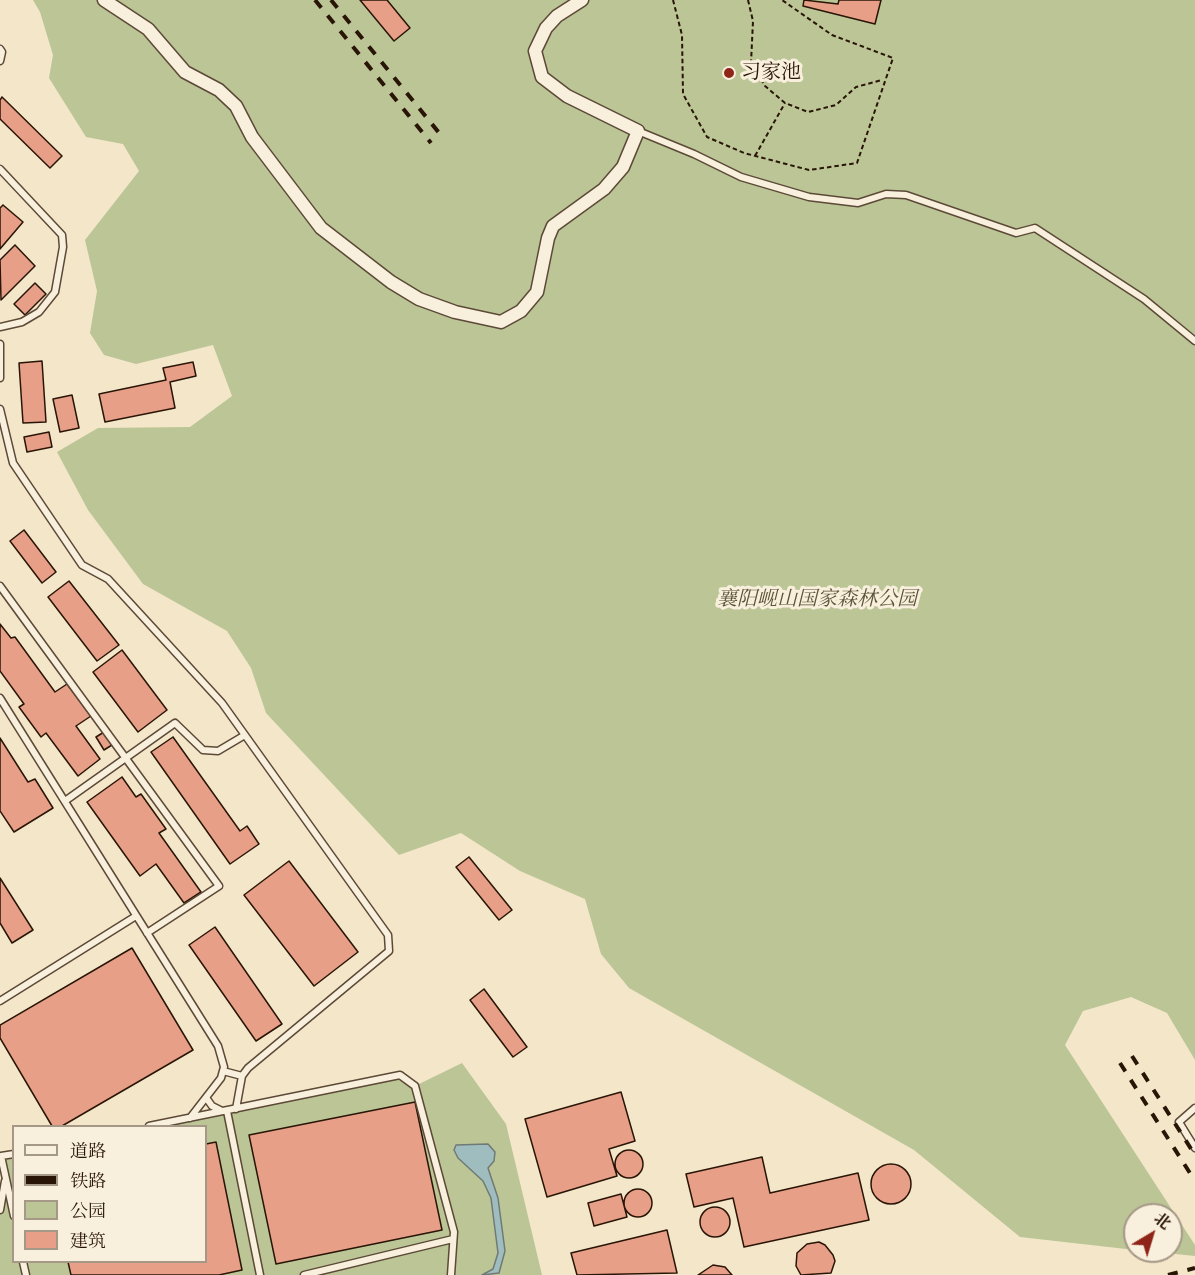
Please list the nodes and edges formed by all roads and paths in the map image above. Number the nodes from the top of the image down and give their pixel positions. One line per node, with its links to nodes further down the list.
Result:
1 (104, 0): 10 (street)
2 (582, 0): 10 (street)
3 (673, 0): 11 (path)
4 (747, 0): 9 (path)
5 (782, 0): 8 (path)
6 (0, 49): 7 (lane)
7 (0, 61)
8 (884, 80): 9 (path); 11 (path)
9 (784, 103): 11 (path)
10 (638, 131): 14 (lane)
11 (755, 156)
12 (0, 169): 13 (lane)
13 (0, 327)
14 (1195, 341)
15 (0, 344): 16 (lane)
16 (0, 378)
17 (0, 410): 20 (lane)
18 (0, 586): 21 (lane)
19 (0, 698): 22 (lane)
20 (245, 735): 21 (lane); 27 (lane)
21 (125, 758): 22 (lane); 24 (lane)
22 (65, 801): 23 (lane)
23 (136, 916): 24 (lane); 25 (lane)
24 (147, 933): 26 (lane)
25 (0, 1001)
26 (223, 1071): 27 (lane); 28 (lane)
27 (242, 1076): 30 (lane)
28 (207, 1099): 31 (lane); 32 (lane)
29 (1195, 1108): 34 (lane)
30 (236, 1109): 31 (lane); 39 (lane)
31 (224, 1111): 32 (lane); 40 (lane)
32 (190, 1118): 33 (lane)
33 (153, 1125)
34 (1195, 1148)
35 (1, 1154): 36 (lane)
36 (6, 1178): 37 (lane); 38 (lane)
37 (12, 1206)
38 (0, 1210)
39 (453, 1239): 41 (lane); 42 (lane)
40 (260, 1275)
41 (304, 1275)
42 (451, 1275)

